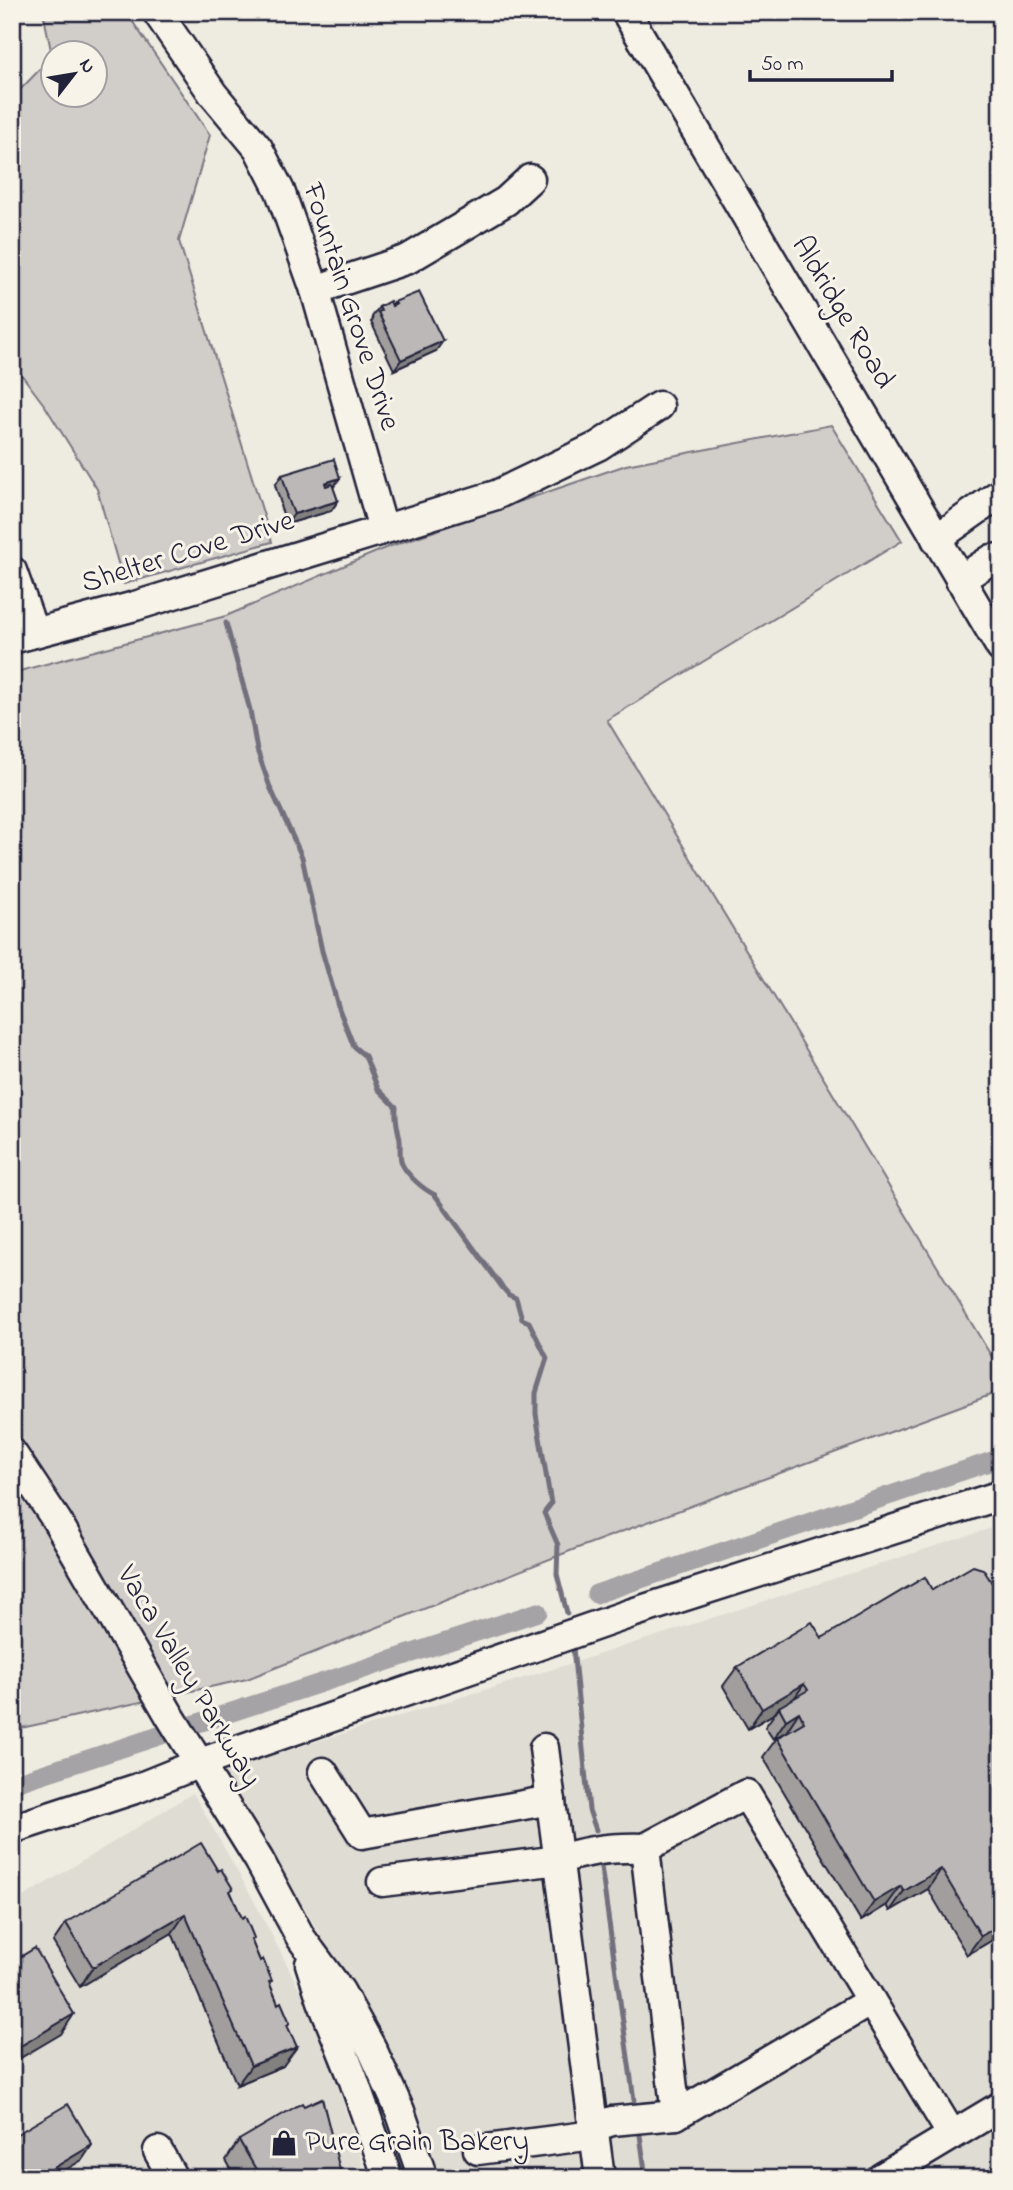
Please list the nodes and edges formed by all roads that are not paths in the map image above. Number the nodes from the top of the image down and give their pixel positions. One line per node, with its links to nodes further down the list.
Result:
1 (157, 12): 4 (street, Fountain Grove Drive)
2 (626, 12): 8 (street, Aldridge Road)
3 (530, 179): 4 (street)
4 (315, 290): 7 (street, Fountain Grove Drive)
5 (659, 406): 7 (street, Shelter Cove Drive)
6 (1001, 493): 8 (street)
7 (383, 530): 12 (street, Shelter Cove Drive)
8 (936, 538): 11 (street, Aldridge Road)
9 (1001, 558): 11 (street)
10 (12, 570): 12 (street)
11 (960, 580): 13 (street, Aldridge Road)
12 (23, 636)
13 (1001, 648)
14 (12, 1453): 17 (street, Vaca Valley Parkway)
15 (1001, 1495): 17 (street)
16 (544, 1748): 19 (street)
17 (196, 1758): 20 (street); 24 (street, Vaca Valley Parkway)
18 (323, 1772): 19 (street)
19 (551, 1800): 22 (street)
20 (12, 1829)
21 (645, 1848): 22 (street); 25 (street); 27 (street)
22 (559, 1860): 23 (street); 28 (street)
23 (382, 1882)
24 (301, 1938): 33 (street, Vaca Valley Parkway); 34 (street, Vaca Valley Parkway)
25 (871, 2001): 27 (street); 29 (street)
26 (1001, 2106): 29 (street)
27 (676, 2115): 28 (street)
28 (594, 2131): 30 (street); 35 (street)
29 (952, 2135): 36 (street)
30 (478, 2150)
31 (158, 2151): 32 (street)
32 (173, 2178)
33 (388, 2178)
34 (423, 2178)
35 (600, 2178)
36 (881, 2178)

